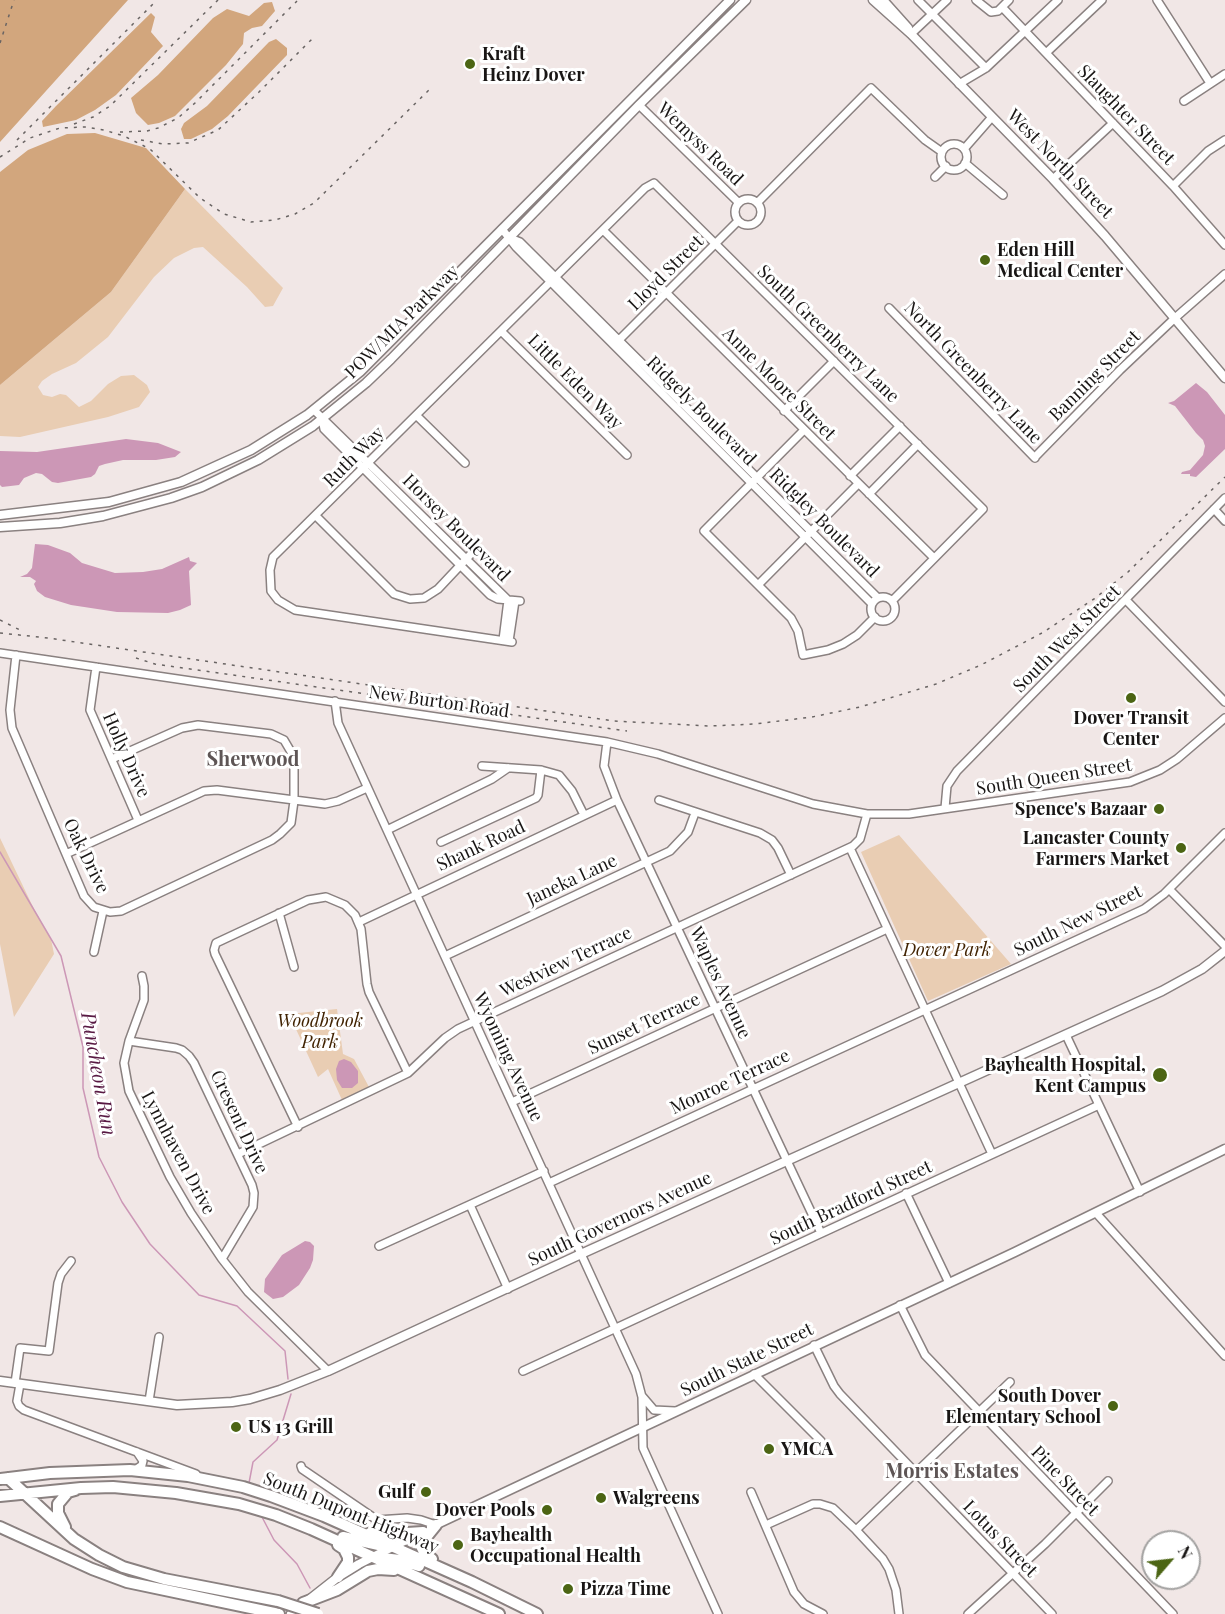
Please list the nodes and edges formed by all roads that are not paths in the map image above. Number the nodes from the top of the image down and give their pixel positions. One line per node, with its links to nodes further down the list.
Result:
1 (730, 0): 21 (main road, POW/MIA Parkway)
2 (746, 0): 23 (main road, POW/MIA Parkway)
3 (873, 0): 15 (main road, West North Street)
4 (883, 0): 15 (main road, West North Street)
5 (918, 0): 13 (street)
6 (946, 0): 13 (street)
7 (976, 0): 12 (street)
8 (1009, 0): 12 (street)
9 (1058, 0): 14 (street)
10 (1102, 0): 16 (street)
11 (1157, 0): 19 (street)
12 (1002, 7): 14 (street, Slaughter Street)
13 (932, 14): 15 (street); 17 (street)
14 (1025, 31): 16 (street, Slaughter Street); 17 (street)
15 (911, 34): 20 (main road, West North Street)
16 (1046, 53): 25 (street, Slaughter Street)
17 (986, 68): 20 (street)
18 (1225, 74): 19 (street)
19 (1210, 83): 22 (street)
20 (959, 84): 24 (main road, West North Street)
21 (638, 92): 23 (main road); 39 (main road, POW/MIA Parkway)
22 (1184, 101)
23 (639, 105): 36 (street, Wemyss Road); 41 (main road, POW/MIA Parkway)
24 (992, 117): 27 (street); 32 (main road, West North Street)
25 (1113, 123): 32 (street); 34 (street, Slaughter Street)
26 (1225, 140): 34 (street)
27 (964, 148): 28 (street); 29 (street)
28 (942, 152): 30 (street); 37 (street)
29 (965, 163): 30 (street); 35 (street)
30 (946, 166): 31 (street)
31 (935, 177)
32 (1053, 179): 48 (main road, West North Street)
33 (651, 183): 40 (street, Ruth Way); 42 (street, South Greenberry Lane)
34 (1173, 186): 43 (street, Slaughter Street)
35 (1003, 195)
36 (739, 203): 37 (street, Wemyss Road); 38 (street, Wemyss Road)
37 (757, 203): 38 (street)
38 (738, 221): 42 (street, Lloyd Street)
39 (502, 229): 41 (street, Ridgely Boulevard); 53 (main road, POW/MIA Parkway)
40 (603, 230): 45 (street, Ruth Way); 46 (street, Anne Moore Street)
41 (510, 237): 45 (street, Ridgely Boulevard); 56 (main road, POW/MIA Parkway)
42 (716, 244): 46 (street, Lloyd Street); 51 (street, South Greenberry Lane)
43 (1225, 245)
44 (1225, 274): 48 (street, Banning Street)
45 (553, 280): 49 (street, Ruth Way); 50 (street, Ridgely Boulevard)
46 (667, 293): 50 (street, Lloyd Street); 54 (street, Anne Moore Street)
47 (890, 308): 62 (street, North Greenberry Lane)
48 (1175, 318): 52 (main road, West North Street); 62 (street, Banning Street)
49 (501, 331): 55 (street, Ruth Way); 61 (street, Little Eden Way)
50 (617, 342): 58 (street, Ridgely Boulevard); 58 (street, Ridgely Boulevard)
51 (834, 361): 54 (street); 57 (street, South Greenberry Lane)
52 (1225, 378)
53 (314, 410): 56 (street, Horsey Boulevard); 71 (main road, POW/MIA Parkway)
54 (784, 411): 59 (street, Anne Moore Street)
55 (417, 416): 63 (street); 64 (street, Ruth Way)
56 (322, 419): 64 (street, Horsey Boulevard); 74 (main road, POW/MIA Parkway)
57 (900, 426): 60 (street, South Greenberry Lane); 65 (street)
58 (703, 429): 66 (street, Ridgely Boulevard)
59 (803, 430): 65 (street, Anne Moore Street); 66 (street)
60 (918, 444): 68 (street); 77 (street, South Greenberry Lane)
61 (627, 456)
62 (1036, 457)
63 (465, 463)
64 (367, 466): 72 (street, Ruth Way); 78 (street, Horsey Boulevard)
65 (850, 476): 67 (street, Anne Moore Street)
66 (754, 480): 75 (street, Ridgley Boulevard); 76 (street, Ridgely Boulevard); 79 (street)
67 (858, 484): 68 (street, Anne Moore Street); 75 (street)
68 (869, 494): 77 (street, Anne Moore Street)
69 (1225, 498): 70 (street, South West Street)
70 (1214, 509): 73 (street); 81 (street, South West Street)
71 (0, 515)
72 (316, 516): 78 (street); 80 (street, Ruth Way)
73 (1225, 521)
74 (2, 527)
75 (811, 531): 76 (street); 82 (street, Ridgley Boulevard)
76 (805, 537): 79 (street); 82 (street, Ridgely Boulevard)
77 (934, 558): 83 (street)
78 (466, 560): 80 (street, Horsey Boulevard)
79 (758, 585): 84 (street)
80 (514, 600)
81 (1126, 600): 89 (street); 100 (street, South West Street)
82 (875, 601): 83 (street); 84 (street)
83 (892, 601): 84 (street)
84 (875, 617)
85 (0, 653): 86 (street, New Burton Road)
86 (16, 656): 87 (street, New Burton Road); 109 (street, Oak Drive)
87 (96, 667): 88 (street, New Burton Road); 92 (street, Holly Drive)
88 (335, 701): 91 (street, New Burton Road); 96 (street, Wyoming Avenue)
89 (1225, 702)
90 (1225, 718): 100 (street, South Queen Street)
91 (607, 742): 97 (street, Waples Avenue); 102 (street, New Burton Road)
92 (112, 759): 99 (street, Oak Drive); 104 (street, Holly Drive)
93 (482, 766): 94 (street)
94 (508, 768): 95 (street); 105 (street)
95 (540, 770): 103 (street); 107 (street)
96 (368, 788): 99 (street); 105 (street, Wyoming Avenue)
97 (618, 800): 103 (street, Shank Road); 110 (street, Waples Avenue)
98 (659, 800): 101 (street)
99 (294, 801): 104 (street); 114 (street, Oak Drive)
100 (945, 808): 102 (street, South Queen Street)
101 (695, 813): 110 (street, Janeka Lane); 111 (street)
102 (867, 814): 108 (street)
103 (584, 815): 113 (street, Shank Road)
104 (138, 820): 109 (street)
105 (387, 830): 113 (street, Wyoming Avenue)
106 (1225, 833): 112 (street, South New Street)
107 (441, 842)
108 (850, 848): 111 (street, Westview Terrace); 118 (street)
109 (66, 854): 114 (street, Oak Drive)
110 (646, 862): 117 (street, Waples Avenue); 122 (street, Janeka Lane)
111 (791, 875): 117 (street, Westview Terrace)
112 (1168, 889): 119 (street); 126 (street, South New Street)
113 (416, 894): 116 (street, Shank Road); 122 (street, Wyoming Avenue)
114 (103, 911): 121 (street)
115 (279, 913): 116 (street); 123 (street); 135 (street)
116 (359, 922): 130 (street)
117 (678, 927): 125 (street, Waples Avenue); 127 (street, Westview Terrace)
118 (888, 928): 125 (street, Sunset Terrace); 126 (street)
119 (1225, 946)
120 (1225, 951): 128 (main road, South Governors Avenue)
121 (94, 952)
122 (445, 956): 127 (street, Wyoming Avenue)
123 (294, 967)
124 (142, 976): 129 (street, Lynnhaven Drive)
125 (715, 1007): 132 (street, Waples Avenue); 133 (street, Sunset Terrace)
126 (924, 1009): 131 (street); 132 (street, Monroe Terrace)
127 (475, 1021): 130 (street, Westview Terrace); 133 (street, Wyoming Avenue)
128 (1066, 1035): 131 (main road, South Governors Avenue); 134 (street)
129 (129, 1041): 137 (street, Cresent Drive); 149 (street, Lynnhaven Drive)
130 (408, 1073): 135 (street, Westview Terrace)
131 (959, 1083): 138 (street); 139 (main road, South Governors Avenue)
132 (753, 1088): 139 (street, Waples Avenue); 141 (street, Monroe Terrace)
133 (512, 1102): 140 (street, Wyoming Avenue)
134 (1099, 1105): 138 (street, South Bradford Street); 142 (street)
135 (297, 1127): 137 (street, Westview Terrace)
136 (1225, 1149): 142 (main road, South State Street)
137 (238, 1154): 149 (street, Cresent Drive)
138 (992, 1154): 143 (street, South Bradford Street)
139 (786, 1161): 146 (street, Waples Avenue); 148 (main road, South Governors Avenue)
140 (544, 1171): 141 (street, Wyoming Avenue); 144 (street)
141 (549, 1183): 148 (street, Wyoming Avenue)
142 (1140, 1192): 145 (main road, South State Street)
143 (906, 1193): 146 (street, South Bradford Street); 151 (street)
144 (470, 1205): 147 (street); 152 (street)
145 (1096, 1213): 151 (main road, South State Street); 157 (street)
146 (821, 1233): 154 (street, South Bradford Street)
147 (378, 1246)
148 (581, 1254): 152 (main road, South Governors Avenue); 154 (street, Wyoming Avenue)
149 (222, 1259): 158 (street, Lynnhaven Drive)
150 (71, 1261): 163 (street)
151 (949, 1283): 153 (main road, South State Street)
152 (508, 1289): 158 (main road, South Governors Avenue)
153 (900, 1305): 156 (main road, South State Street); 167 (street, Pine Street)
154 (615, 1329): 159 (street, South Bradford Street); 164 (street, Wyoming Avenue)
155 (159, 1337): 165 (street)
156 (814, 1345): 160 (main road, South State Street); 173 (street, Lotus Street)
157 (1225, 1356)
158 (328, 1371): 165 (main road, South Governors Avenue)
159 (523, 1371)
160 (754, 1374): 166 (main road, South State Street); 169 (street)
161 (0, 1381): 163 (main road, South Governors Avenue)
162 (1010, 1382): 167 (street)
163 (17, 1384): 165 (main road, South Governors Avenue); 170 (street)
164 (642, 1396): 166 (street); 168 (street, Wyoming Avenue)
165 (149, 1401)
166 (678, 1411): 168 (main road, South State Street)
167 (979, 1413): 173 (street); 181 (street, Pine Street)
168 (642, 1428): 183 (main road, South State Street); 203 (street, Wyoming Avenue)
169 (821, 1441)
170 (137, 1452): 172 (street); 175 (street)
171 (301, 1466): 183 (street)
172 (130, 1470): 174 (highway, South Dupont Highway); 175 (highway, South Dupont Highway)
173 (916, 1472): 187 (street); 194 (street, Lotus Street)
174 (4, 1479): 179 (highway)
175 (216, 1481): 188 (highway, South Dupont Highway)
176 (1108, 1481): 181 (street)
177 (81, 1488): 179 (highway, South Dupont Highway); 182 (highway, South Dupont Highway); 190 (highway)
178 (751, 1492): 184 (street)
179 (25, 1493): 180 (highway, South Dupont Highway); 190 (highway)
180 (0, 1496)
181 (1075, 1513): 194 (street); 208 (street, Pine Street)
182 (276, 1515): 186 (highway, South Dupont Highway); 195 (highway)
183 (436, 1525): 189 (main road, South State Street); 196 (highway)
184 (766, 1525): 187 (street); 204 (street)
185 (4, 1529): 198 (highway)
186 (310, 1529): 191 (highway); 192 (highway, South Dupont Highway)
187 (856, 1530): 205 (street)
188 (358, 1531): 189 (highway); 191 (highway, South Dupont Highway)
189 (423, 1532): 191 (main road, South State Street)
190 (74, 1539): 200 (highway, bridge)
191 (394, 1547): 192 (main road, South State Street); 196 (highway, South Dupont Highway)
192 (373, 1557): 193 (highway, South Dupont Highway); 195 (main road, South State Street); 202 (highway)
193 (409, 1574): 197 (highway); 201 (highway, South Dupont Highway)
194 (1013, 1574): 206 (street); 207 (street, Lotus Street)
195 (338, 1577): 197 (main road, South State Street)
196 (471, 1582): 202 (highway, South Dupont Highway)
197 (303, 1603): 199 (main road, South State Street)
198 (276, 1613)
199 (291, 1614)
200 (318, 1614)
201 (499, 1614)
202 (537, 1614)
203 (718, 1614)
204 (823, 1614)
205 (899, 1614)
206 (968, 1614)
207 (1052, 1614)
208 (1173, 1614)

